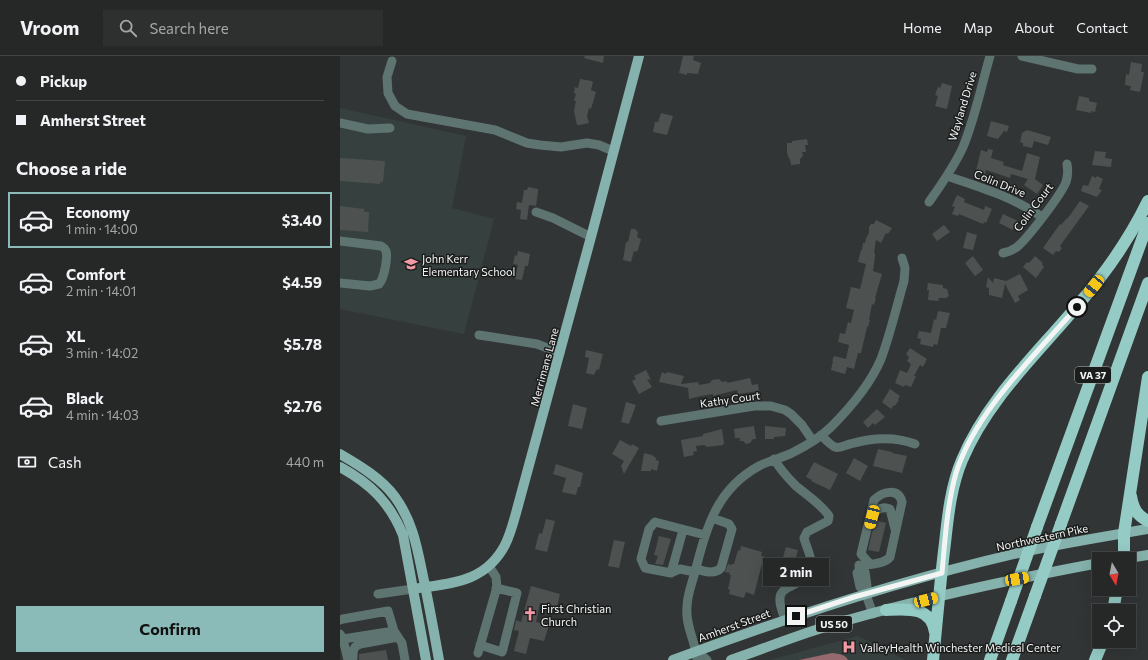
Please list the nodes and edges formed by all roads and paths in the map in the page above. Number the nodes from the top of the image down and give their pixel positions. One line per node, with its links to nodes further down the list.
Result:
1 (638, 56): 8 (main road, Merrimans Lane)
2 (990, 56): 10 (street, Wayland Drive)
3 (1022, 56): 5 (street)
4 (392, 61): 8 (street)
5 (1092, 69)
6 (340, 123): 7 (street)
7 (390, 128)
8 (614, 151): 16 (main road, Merrimans Lane)
9 (1067, 164): 14 (street, Colin Court)
10 (947, 176): 12 (street, Wayland Drive); 14 (street, Colin Drive)
11 (1148, 201): 49 (highway)
12 (929, 202)
13 (536, 212): 16 (street)
14 (1042, 217): 18 (street, Colin Court)
15 (1148, 223): 73 (highway, VA 37, bridge)
16 (591, 237): 23 (main road, Merrimans Lane)
17 (340, 242): 20 (street)
18 (1003, 253)
19 (902, 258): 26 (street)
20 (340, 283)
21 (1148, 283): 74 (highway, VA 37, bridge)
22 (479, 335): 23 (street)
23 (560, 353): 45 (main road, Merrimans Lane)
24 (1148, 376): 31 (highway)
25 (661, 421): 26 (street, Kathy Court)
26 (817, 438): 27 (street, Kathy Court); 29 (street)
27 (914, 444)
28 (340, 454): 50 (main road)
29 (774, 460): 32 (street); 58 (street)
30 (340, 467): 52 (main road)
31 (1131, 484): 33 (highway); 36 (highway)
32 (712, 518): 38 (street); 47 (street)
33 (1148, 521)
34 (1148, 529): 36 (main road, Northwestern Pike / US 50)
35 (684, 530): 38 (street); 48 (street); 48 (street)
36 (1124, 533): 40 (highway); 49 (main road, Northwestern Pike / US 50)
37 (895, 534): 39 (street); 39 (street); 43 (street)
38 (705, 535): 47 (street)
39 (861, 552): 43 (street); 46 (street)
40 (1123, 552)
41 (1148, 555): 42 (main road)
42 (1136, 557)
43 (870, 564): 46 (street)
44 (1092, 565): 54 (main road, US 50)
45 (489, 566): 50 (main road, Merrimans Lane); 51 (street)
46 (860, 568): 53 (street)
47 (695, 571): 48 (street); 64 (street)
48 (671, 573)
49 (942, 573): 53 (main road, Amherst Street / US 50); 54 (highway)
50 (425, 587): 52 (main road, Merrimans Lane); 68 (main road)
51 (496, 588): 51 (street)
52 (413, 589): 56 (street, Merrimans Lane); 67 (main road)
53 (865, 592): 57 (street); 58 (main road, Amherst Street / US 50)
54 (940, 596): 55 (main road, US 50); 62 (highway)
55 (886, 610): 57 (main road, US 50); 62 (highway)
56 (388, 611): 59 (street); 60 (street)
57 (873, 614): 71 (main road, US 50)
58 (785, 619): 64 (main road, Amherst Street / US 50)
59 (340, 620)
60 (396, 634): 61 (street); 65 (street); 66 (street)
61 (342, 636): 65 (street)
62 (935, 638): 72 (highway)
63 (1100, 648): 75 (highway)
64 (697, 656): 69 (main road, Amherst Street / US 50); 70 (street)
65 (350, 659)
66 (405, 660)
67 (426, 660)
68 (439, 660)
69 (673, 660)
70 (707, 660)
71 (731, 660)
72 (933, 660)
73 (990, 660)
74 (1012, 660)
75 (1095, 660)

